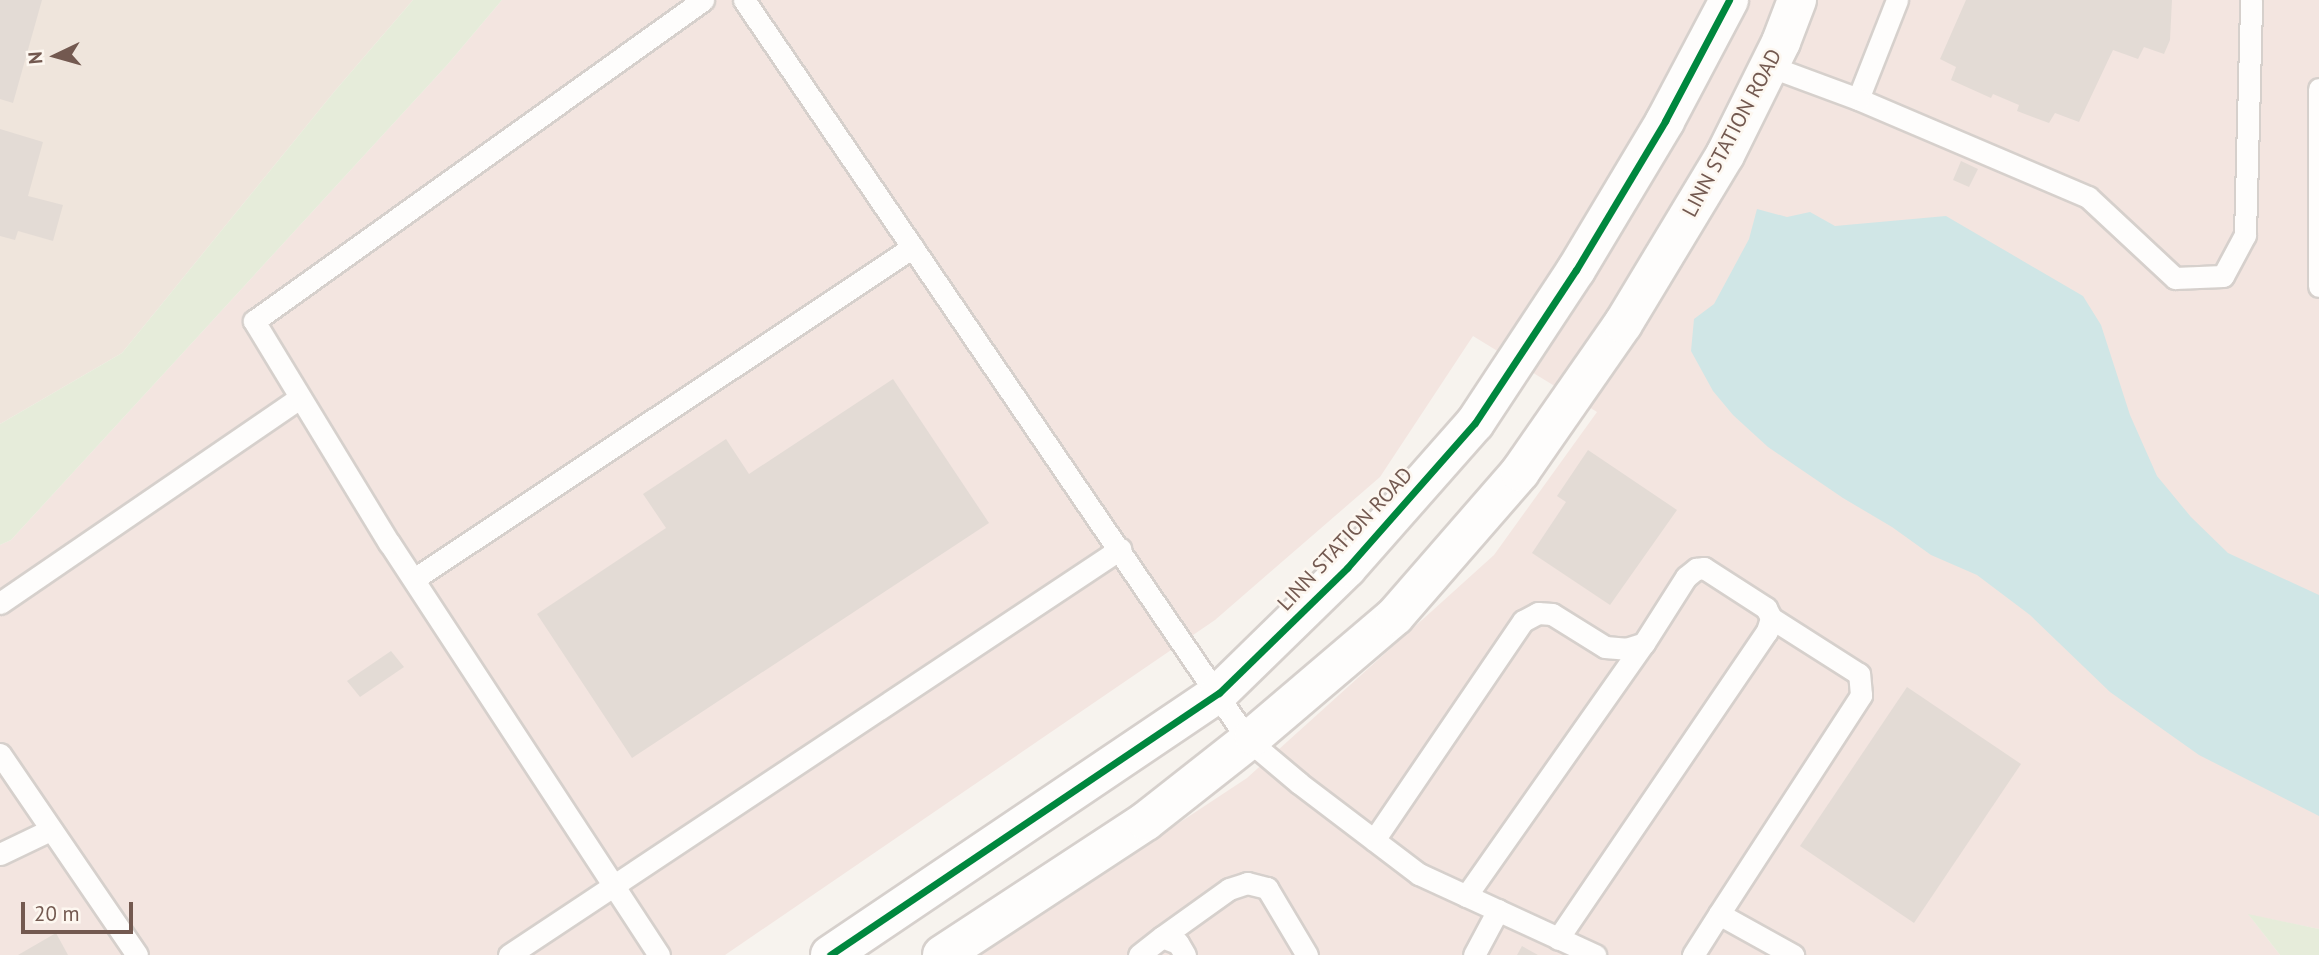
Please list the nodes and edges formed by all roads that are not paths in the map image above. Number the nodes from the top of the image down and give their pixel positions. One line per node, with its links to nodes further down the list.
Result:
1 (703, 0): 13 (lane)
2 (744, 0): 11 (lane)
3 (1729, 0): 19 (street, LINN STATION ROAD)
4 (1797, 0): 7 (street, LINN STATION ROAD)
5 (1897, 0): 9 (lane)
6 (2251, 0): 9 (lane)
7 (1769, 66): 9 (lane); 20 (street, LINN STATION ROAD)
8 (2319, 89): 10 (lane)
9 (1858, 99)
10 (2319, 244): 12 (lane)
11 (913, 247): 14 (lane); 15 (lane)
12 (2319, 286)
13 (299, 398): 15 (lane); 16 (lane)
14 (1120, 549): 19 (lane); 25 (lane)
15 (414, 579): 25 (lane)
16 (0, 603)
17 (1771, 618): 18 (lane); 28 (lane); 30 (lane)
18 (1644, 643): 23 (lane); 26 (lane)
19 (1219, 693): 20 (lane); 34 (street, LINN STATION ROAD)
20 (1248, 740): 23 (lane); 35 (street, LINN STATION ROAD)
21 (0, 754): 22 (lane)
22 (50, 830): 24 (lane); 31 (lane)
23 (1374, 840): 26 (lane)
24 (0, 854)
25 (613, 885): 32 (lane); 33 (lane)
26 (1466, 896): 27 (lane)
27 (1498, 910): 30 (lane); 39 (lane)
28 (1719, 914): 41 (lane); 42 (lane)
29 (1162, 937): 36 (lane); 37 (lane); 38 (lane)
30 (1558, 939): 40 (lane)
31 (137, 955)
32 (509, 955)
33 (659, 955)
34 (830, 955)
35 (943, 955)
36 (1139, 955)
37 (1185, 955)
38 (1307, 955)
39 (1474, 955)
40 (1595, 955)
41 (1693, 955)
42 (1793, 955)

